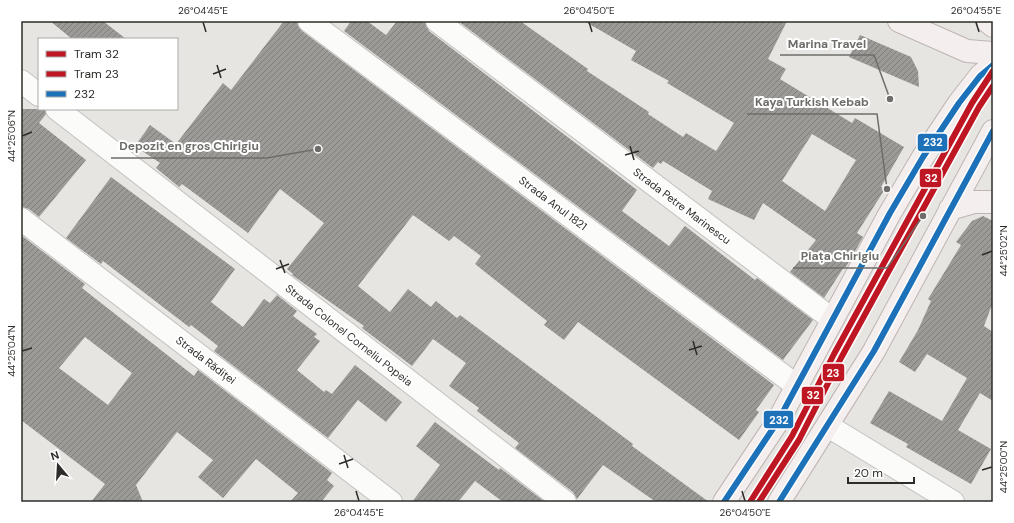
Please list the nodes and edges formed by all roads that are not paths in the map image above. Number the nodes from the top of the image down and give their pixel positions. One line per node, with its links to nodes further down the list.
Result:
1 (309, 21): 16 (street, Strada Anul 1821)
2 (437, 21): 15 (street, Strada Petre Marinescu)
3 (899, 21): 6 (main road)
4 (988, 21): 5 (main road)
5 (993, 26)
6 (993, 53)
7 (993, 66): 15 (main road)
8 (21, 81): 9 (street)
9 (38, 94)
10 (58, 110): 19 (street, Strada Colonel Corneliu Popeia)
11 (993, 131): 13 (main road)
12 (993, 202): 13 (main road)
13 (950, 210): 17 (main road)
14 (21, 219): 18 (street, Strada Rădiței)
15 (832, 319): 16 (main road)
16 (797, 386): 20 (main road)
17 (828, 426): 21 (main road); 22 (street)
18 (391, 502)
19 (565, 502)
20 (724, 502)
21 (779, 502)
22 (953, 502)

